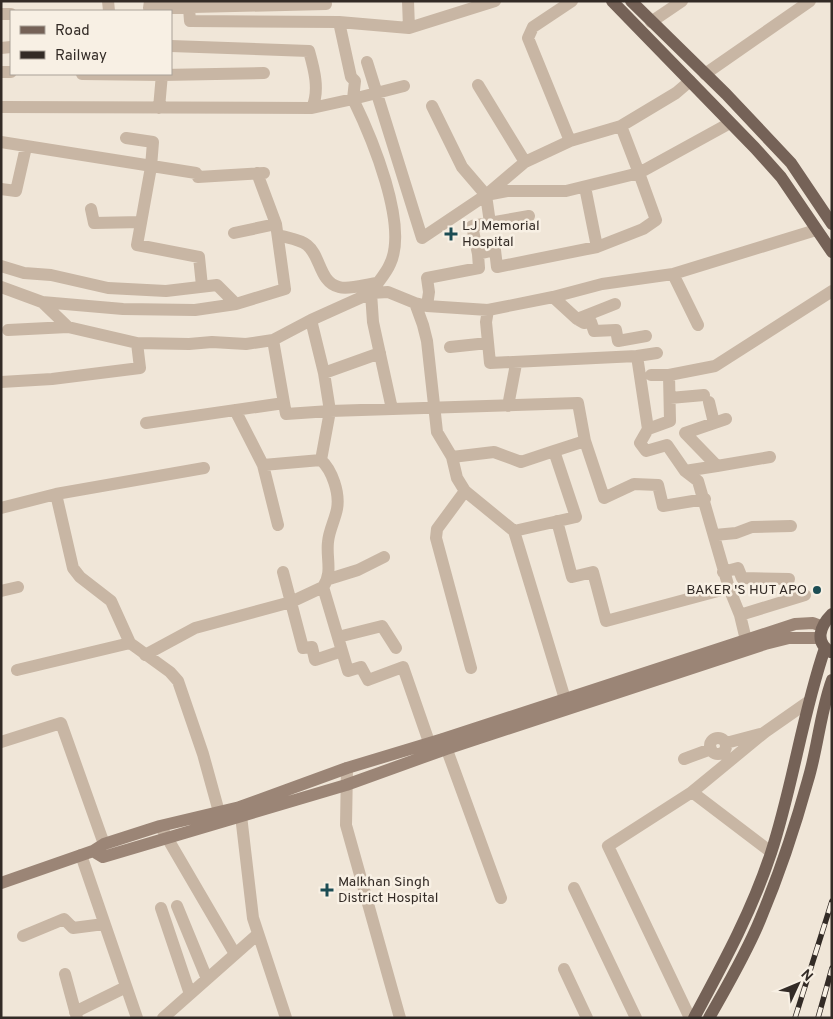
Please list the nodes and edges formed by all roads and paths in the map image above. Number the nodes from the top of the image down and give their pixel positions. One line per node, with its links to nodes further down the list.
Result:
1 (150, 1): 15 (street)
2 (408, 1): 18 (street)
3 (496, 1): 18 (street)
4 (572, 1): 37 (street)
5 (612, 1): 25 (main road)
6 (631, 1): 17 (main road)
7 (682, 1): 17 (street)
8 (810, 1): 22 (street)
9 (264, 3): 10 (street); 13 (street)
10 (286, 3): 11 (street)
11 (307, 3): 12 (street)
12 (330, 3): 16 (street)
13 (216, 4): 14 (street)
14 (189, 8): 15 (street); 16 (street)
15 (167, 10)
16 (336, 22): 18 (street); 29 (street)
17 (651, 22): 22 (main road)
18 (409, 28)
19 (172, 46): 33 (street)
20 (367, 62): 28 (street)
21 (264, 73): 24 (street)
22 (705, 74): 49 (main road)
23 (162, 75): 32 (street)
24 (172, 75)
25 (690, 81): 34 (main road); 35 (street)
26 (478, 85): 40 (street)
27 (404, 86): 28 (street)
28 (377, 93): 29 (street); 45 (street)
29 (353, 99): 33 (street); 61 (street)
30 (432, 106): 45 (street)
31 (1, 107): 32 (street)
32 (159, 108): 33 (street)
33 (312, 108)
34 (730, 123): 42 (street); 52 (main road)
35 (621, 126): 37 (street); 42 (street)
36 (126, 138): 41 (street)
37 (570, 141): 40 (street)
38 (1, 142): 39 (street)
39 (26, 147): 41 (street); 44 (street)
40 (525, 162): 45 (street)
41 (151, 167): 48 (street); 51 (street)
42 (639, 173): 43 (street); 54 (street)
43 (585, 186): 45 (street); 54 (street)
44 (1, 189)
45 (486, 195): 50 (street)
46 (91, 209): 48 (street)
47 (529, 216): 50 (street)
48 (141, 222): 59 (street)
49 (831, 222)
50 (490, 223): 56 (street)
51 (277, 230): 53 (street); 61 (street); 66 (street)
52 (816, 230): 55 (main road); 58 (street)
53 (234, 233)
54 (597, 247): 56 (street)
55 (832, 252)
56 (478, 254): 68 (street)
57 (1, 266): 59 (street)
58 (673, 274): 63 (street); 72 (street)
59 (202, 286): 66 (street)
60 (1, 287): 64 (street)
61 (374, 288): 65 (street); 71 (street); 80 (street)
62 (832, 291): 85 (street)
63 (553, 297): 69 (street); 70 (street)
64 (42, 302): 66 (street); 73 (street)
65 (415, 303): 68 (street); 92 (street)
66 (236, 304)
67 (615, 304): 70 (street)
68 (428, 306): 69 (street)
69 (488, 310): 78 (street)
70 (577, 319): 75 (street)
71 (311, 320): 76 (street); 84 (street)
72 (698, 325)
73 (68, 327): 74 (street); 77 (street)
74 (8, 330)
75 (646, 336)
76 (272, 340): 77 (street); 89 (street)
77 (137, 343): 87 (street)
78 (488, 343): 79 (street); 83 (street)
79 (450, 347)
80 (380, 352): 84 (street); 91 (street)
81 (657, 353): 82 (street)
82 (637, 356): 83 (street); 96 (street)
83 (516, 364): 90 (street)
84 (324, 373): 94 (street)
85 (669, 374): 86 (street); 88 (street)
86 (651, 375)
87 (1, 382)
88 (670, 398): 96 (street); 103 (street)
89 (284, 403): 93 (street); 94 (street)
90 (508, 406): 92 (street); 97 (street)
91 (392, 409): 92 (street); 94 (street)
92 (433, 409): 99 (street)
93 (236, 410): 95 (street); 102 (street)
94 (330, 412): 101 (street)
95 (146, 423)
96 (648, 429): 105 (street)
97 (585, 441): 98 (street); 108 (street)
98 (554, 451): 99 (street); 110 (street)
99 (452, 457): 106 (street)
100 (770, 457): 103 (street)
101 (321, 460): 102 (street); 119 (street)
102 (263, 465): 111 (street)
103 (717, 466): 105 (street)
104 (204, 468): 107 (street)
105 (685, 471): 108 (street)
106 (465, 491): 113 (street); 134 (street)
107 (56, 494): 109 (street); 130 (street)
108 (705, 499): 114 (street)
109 (1, 508)
110 (557, 521): 113 (street); 121 (street)
111 (278, 526)
112 (791, 526): 114 (street)
113 (514, 531): 137 (street)
114 (716, 535): 117 (street)
115 (384, 557): 119 (street)
116 (283, 572): 124 (street)
117 (723, 572): 118 (street); 121 (street)
118 (789, 579)
119 (326, 583): 124 (street); 127 (street)
120 (18, 586): 122 (street)
121 (729, 588): 126 (street)
122 (1, 591)
123 (805, 595): 126 (street)
124 (291, 602): 132 (street); 133 (street)
125 (832, 614): 129 (main road)
126 (740, 615): 128 (street)
127 (338, 637): 131 (street); 132 (street)
128 (746, 640): 129 (street); 137 (street)
129 (824, 641): 138 (main road); 142 (street)
130 (130, 643): 133 (street); 135 (street)
131 (396, 648)
132 (342, 651): 141 (street)
133 (145, 655): 147 (street)
134 (471, 668)
135 (17, 670)
136 (832, 680): 167 (main road)
137 (565, 699): 142 (street)
138 (808, 702): 139 (street); 151 (main road)
139 (765, 732): 143 (street); 146 (street)
140 (1, 742): 150 (street)
141 (428, 742): 142 (street); 144 (street)
142 (444, 744): 145 (street); 155 (street)
143 (684, 759)
144 (347, 768): 145 (street); 148 (street)
145 (346, 785): 148 (street); 173 (street)
146 (692, 792): 151 (street); 176 (street)
147 (219, 812): 148 (street); 149 (street)
148 (240, 812): 149 (street); 159 (street)
149 (163, 832): 150 (street); 152 (street); 161 (street)
150 (104, 844): 152 (street)
151 (771, 852): 165 (main road)
152 (87, 853): 153 (street); 158 (street)
153 (1, 883)
154 (574, 888): 175 (street)
155 (501, 898)
156 (177, 906): 164 (street)
157 (161, 908): 168 (street)
158 (104, 924): 160 (street); 166 (street)
159 (258, 934): 161 (street); 172 (street)
160 (23, 936)
161 (235, 954): 164 (street)
162 (564, 969): 174 (street)
163 (65, 974): 169 (street)
164 (207, 979): 168 (street)
165 (712, 983): 167 (main road); 176 (main road)
166 (126, 988): 169 (street); 170 (street)
167 (725, 990): 177 (main road)
168 (190, 994): 171 (street)
169 (76, 1015)
170 (137, 1018)
171 (163, 1018)
172 (286, 1018)
173 (400, 1018)
174 (587, 1018)
175 (636, 1018)
176 (692, 1018)
177 (709, 1018)

